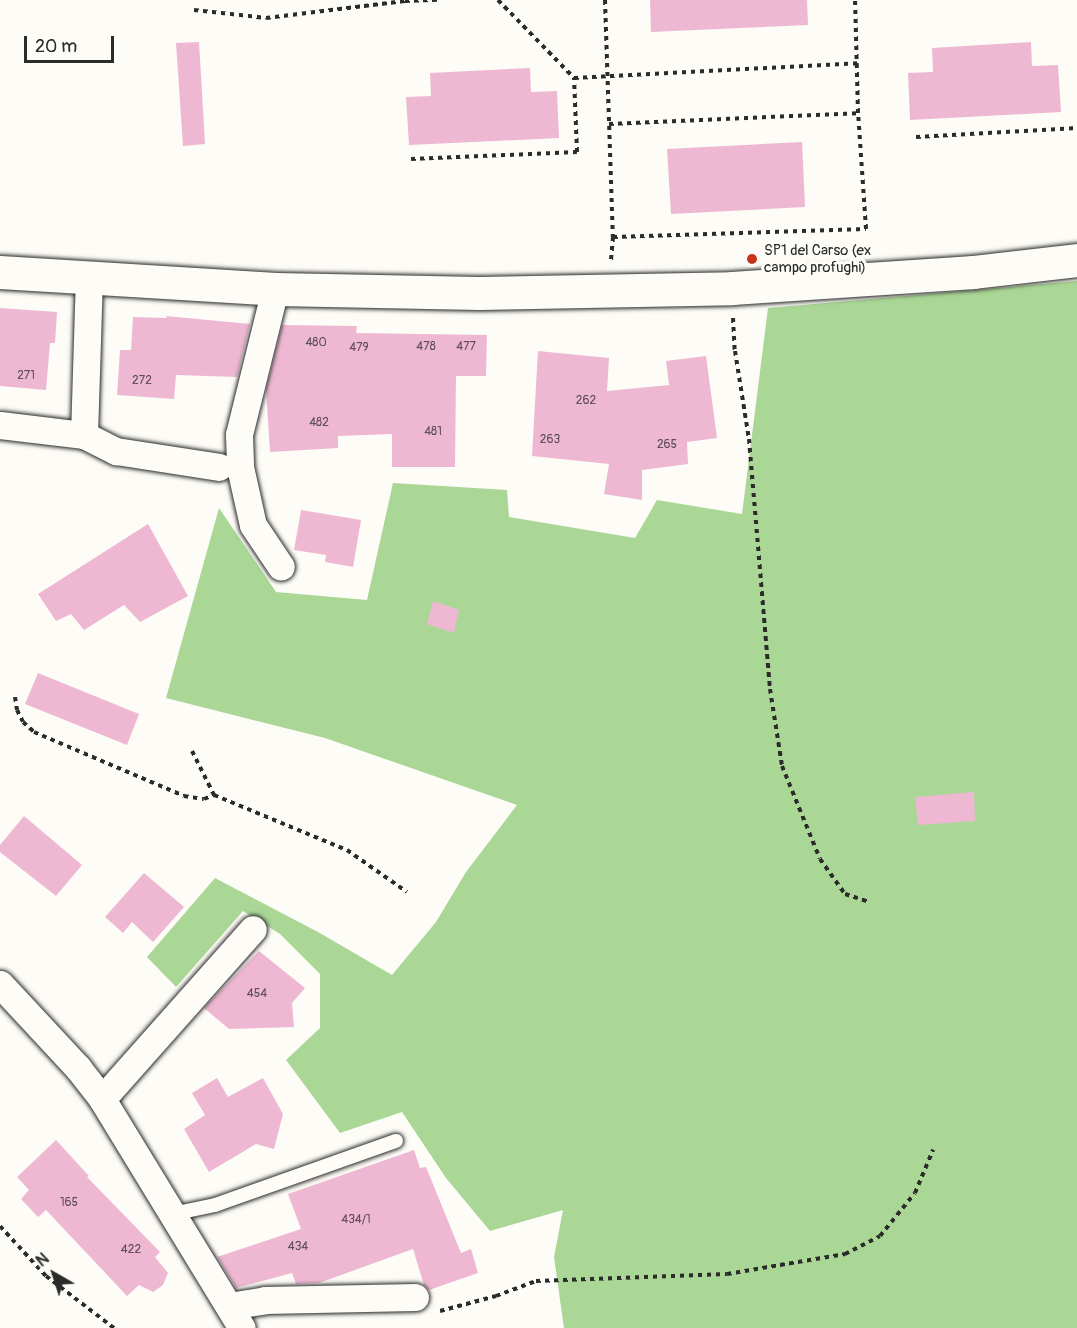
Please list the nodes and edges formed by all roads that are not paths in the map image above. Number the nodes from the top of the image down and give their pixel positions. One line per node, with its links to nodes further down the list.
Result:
1 (1077, 260): 4 (main road)
2 (0, 272): 3 (main road)
3 (89, 280): 4 (main road); 6 (street)
4 (275, 290): 8 (street)
5 (0, 425): 6 (street)
6 (84, 435): 7 (street)
7 (219, 467)
8 (281, 567)
9 (254, 929): 11 (street)
10 (0, 984): 11 (street)
11 (102, 1099): 13 (street)
12 (396, 1141): 13 (lane)
13 (172, 1214): 15 (street)
14 (422, 1304): 15 (street)
15 (236, 1317)

